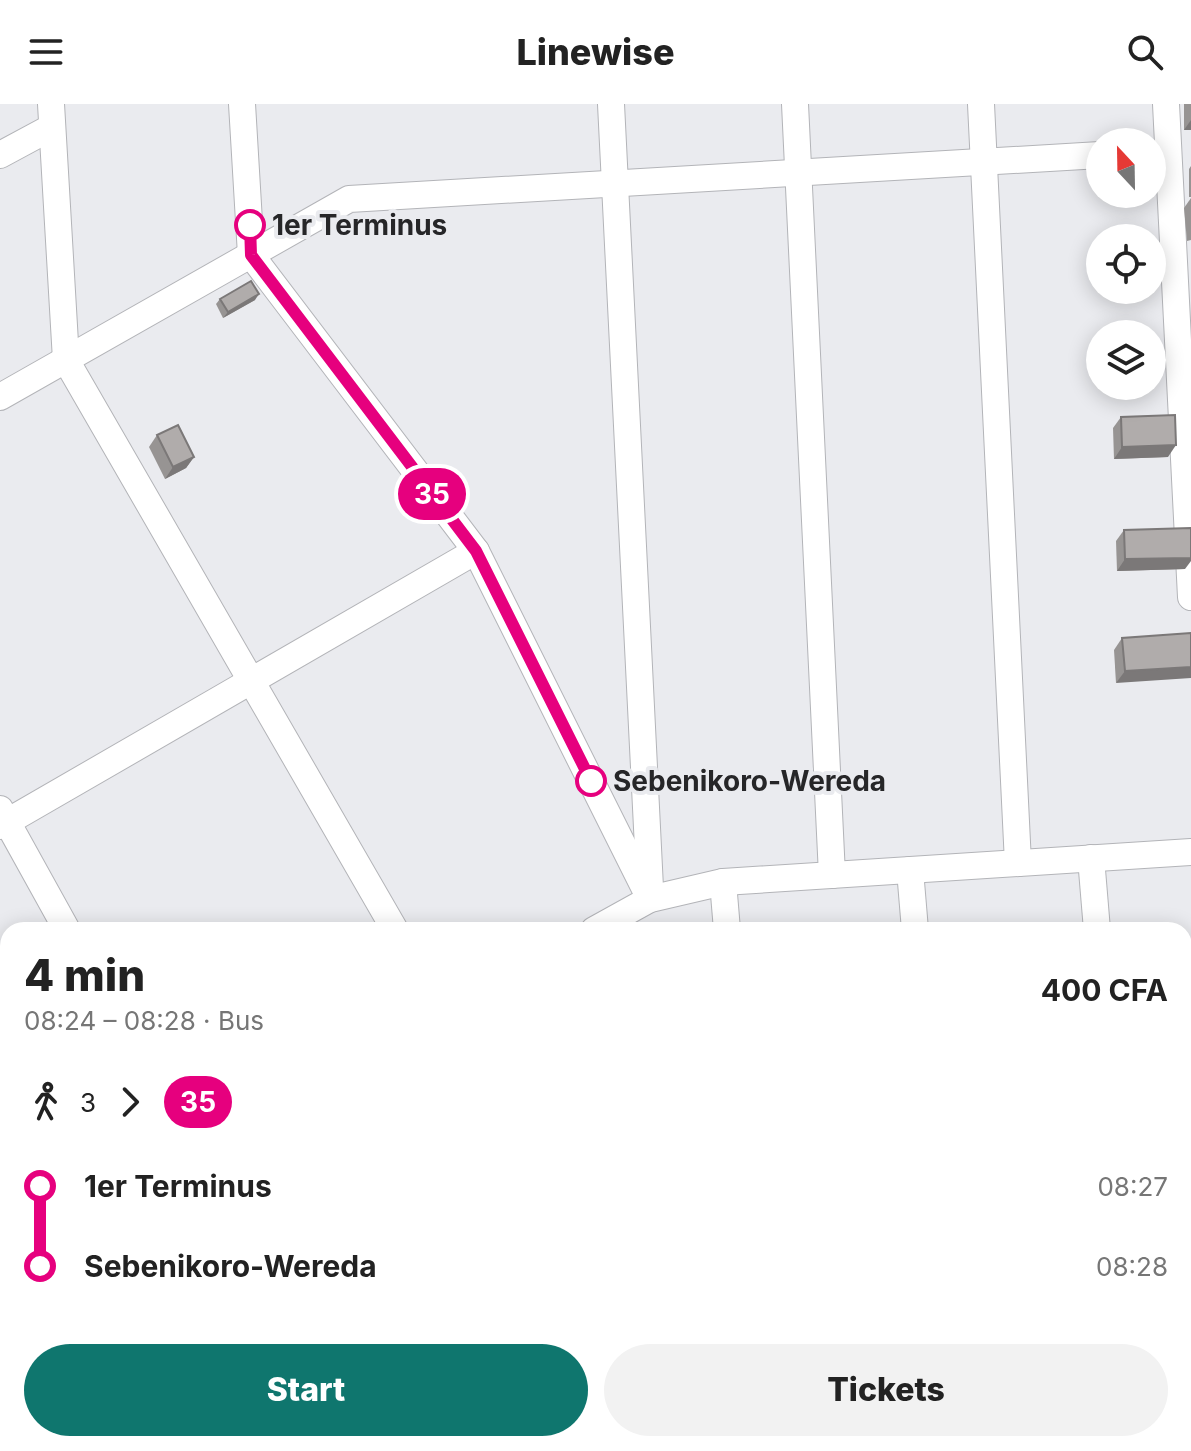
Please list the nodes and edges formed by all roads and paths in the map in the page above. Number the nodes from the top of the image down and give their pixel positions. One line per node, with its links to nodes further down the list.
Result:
1 (242, 104): 13 (street)
2 (611, 104): 12 (street)
3 (795, 104): 11 (street)
4 (981, 104): 10 (street)
5 (1166, 104): 7 (street)
6 (51, 116): 8 (street); 14 (street)
7 (1170, 151): 17 (street)
8 (0, 155)
9 (1086, 156): 10 (street)
10 (984, 162): 11 (street); 22 (street)
11 (798, 173): 12 (street); 24 (street)
12 (615, 183): 13 (street); 26 (street)
13 (251, 255): 14 (street); 16 (street)
14 (66, 360): 15 (street); 18 (street)
15 (0, 397)
16 (476, 551): 18 (street); 26 (street)
17 (1191, 597)
18 (251, 681): 19 (street); 28 (street)
19 (2, 819): 27 (street)
20 (1191, 852): 21 (street)
21 (1091, 858): 22 (street); 32 (street)
22 (1018, 863): 23 (street)
23 (910, 870): 24 (street); 31 (street)
24 (832, 875): 25 (street)
25 (723, 882): 26 (street); 30 (street)
26 (650, 899): 29 (street)
27 (62, 922)
28 (390, 922)
29 (608, 922)
30 (726, 922)
31 (914, 922)
32 (1096, 922)

